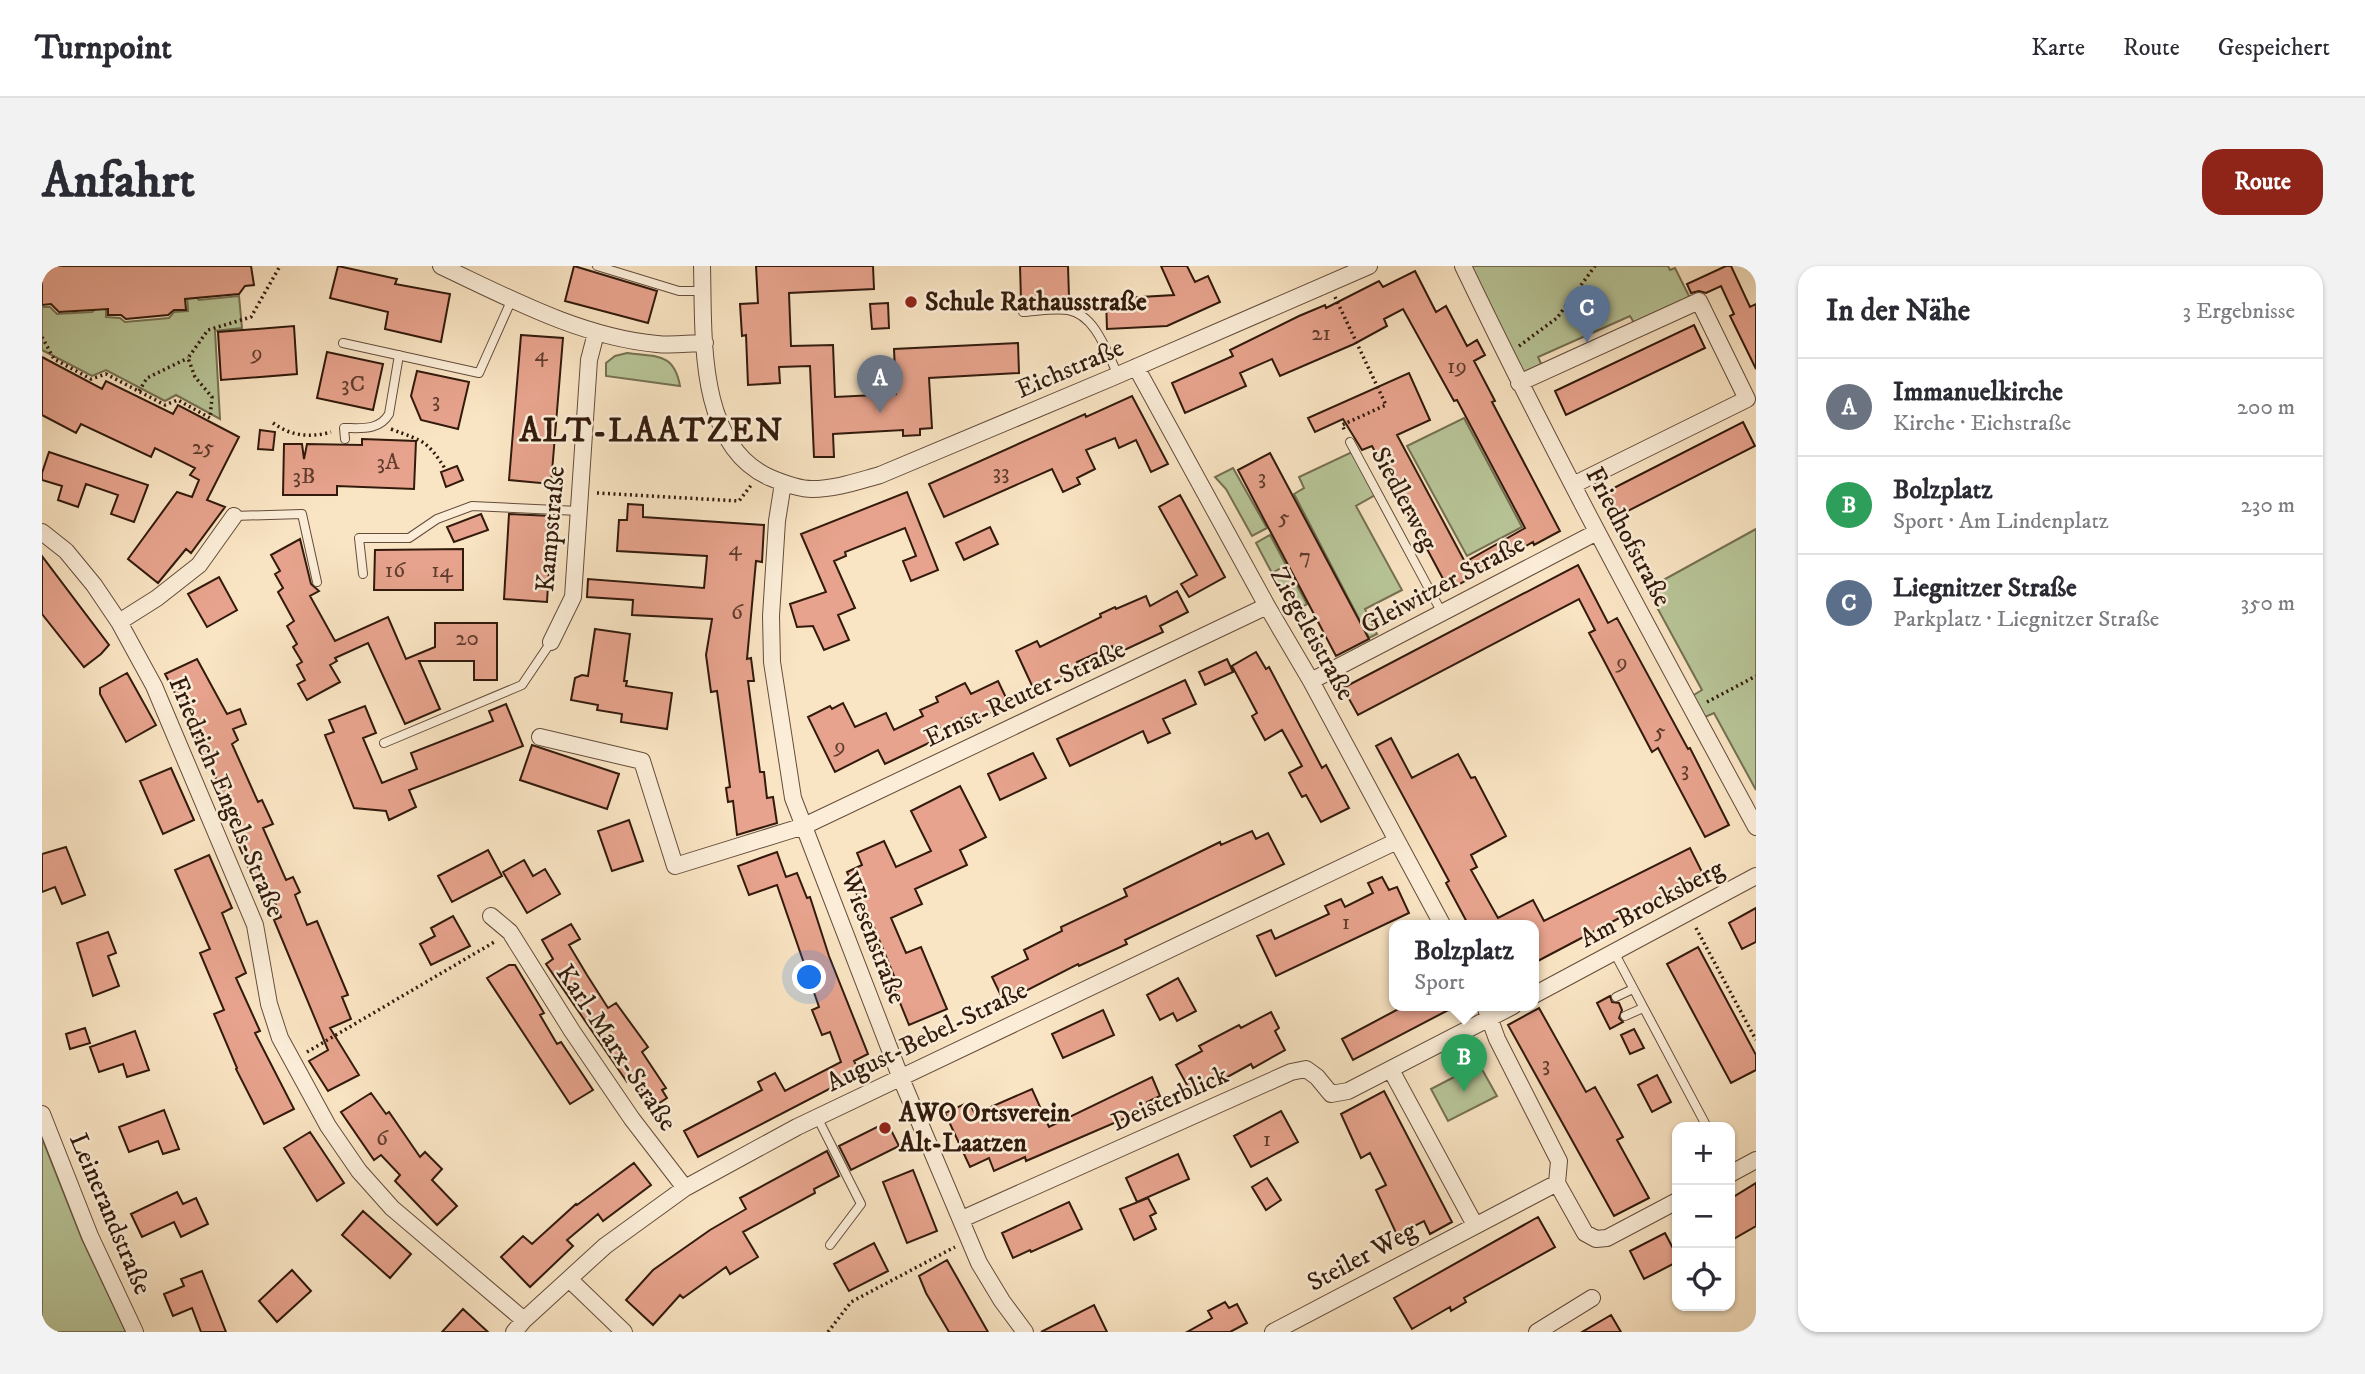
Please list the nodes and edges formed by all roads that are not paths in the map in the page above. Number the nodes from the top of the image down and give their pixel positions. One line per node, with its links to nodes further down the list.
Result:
1 (441, 266): 7 (street)
2 (597, 266): 6 (lane)
3 (702, 266): 6 (street)
4 (1368, 266): 13 (street, Eichstraße)
5 (1463, 266): 15 (street, Friedhofstraße)
6 (703, 291): 11 (street)
7 (512, 299): 9 (street); 12 (lane)
8 (1023, 312): 14 (lane)
9 (596, 333): 11 (street); 20 (street, Kampstraße)
10 (343, 343): 12 (lane)
11 (705, 343): 18 (street, Eichstraße)
12 (399, 355): 16 (lane)
13 (1136, 367): 14 (street, Eichstraße); 26 (street, Ziegeleistraße)
14 (1118, 375): 18 (street, Eichstraße)
15 (1519, 383): 19 (street, Friedhofstraße); 19 (street)
16 (345, 439)
17 (1350, 442): 27 (lane, Siedlerweg)
18 (783, 483): 33 (street, Wiesenstraße)
19 (1573, 485): 23 (street, Friedhofstraße)
20 (579, 511): 24 (lane); 29 (street, Kampstraße)
21 (234, 516): 25 (lane); 28 (street)
22 (42, 532): 28 (street, Friedrich-Engels-Straße)
23 (1597, 532): 27 (street, Gleiwitzer Straße); 34 (street, Friedhofstraße)
24 (363, 574)
25 (317, 582)
26 (1267, 606): 30 (street, Ziegeleistraße); 33 (street, Ernst-Reuter-Straße)
27 (1442, 613): 30 (street, Gleiwitzer Straße)
28 (119, 622): 61 (street, Friedrich-Engels-Straße)
29 (551, 642): 32 (lane)
30 (1311, 681): 35 (street, Ziegeleistraße)
31 (540, 737): 33 (street)
32 (384, 743)
33 (804, 826): 47 (street, Wiesenstraße)
34 (1756, 827)
35 (1397, 842): 38 (street, Ziegeleistraße); 47 (street, August-Bebel-Straße)
36 (1756, 876): 39 (street, Am Brocksberg)
37 (491, 916): 54 (street, Karl-Marx-Straße)
38 (1440, 920)
39 (1614, 952): 40 (lane); 41 (street, Am Brocksberg)
40 (1633, 989): 42 (lane); 43 (lane)
41 (1539, 992)
42 (1616, 998)
43 (1643, 1007): 45 (lane); 50 (lane)
44 (1487, 1013): 46 (street); 53 (street)
45 (1625, 1016)
46 (1391, 1070): 56 (street, Deisterblick); 57 (street)
47 (900, 1076): 49 (street, August-Bebel-Straße); 56 (street, Wiesenstraße)
48 (42, 1114): 62 (street, Leinerandstraße)
49 (817, 1117): 54 (street, August-Bebel-Straße); 58 (lane)
50 (1704, 1122)
51 (1756, 1160): 52 (street)
52 (1735, 1170)
53 (1557, 1183): 55 (street); 57 (street, Steiler Weg)
54 (685, 1188): 59 (street, August-Bebel-Straße)
55 (1672, 1204)
56 (962, 1219): 64 (street, Wiesenstraße)
57 (1475, 1225): 65 (street, Steiler Weg)
58 (830, 1245)
59 (569, 1279): 61 (street, August-Bebel-Straße); 63 (street)
60 (1592, 1298): 66 (street)
61 (519, 1326)
62 (135, 1332)
63 (624, 1332)
64 (1025, 1332)
65 (1273, 1332)
66 (1537, 1332)

